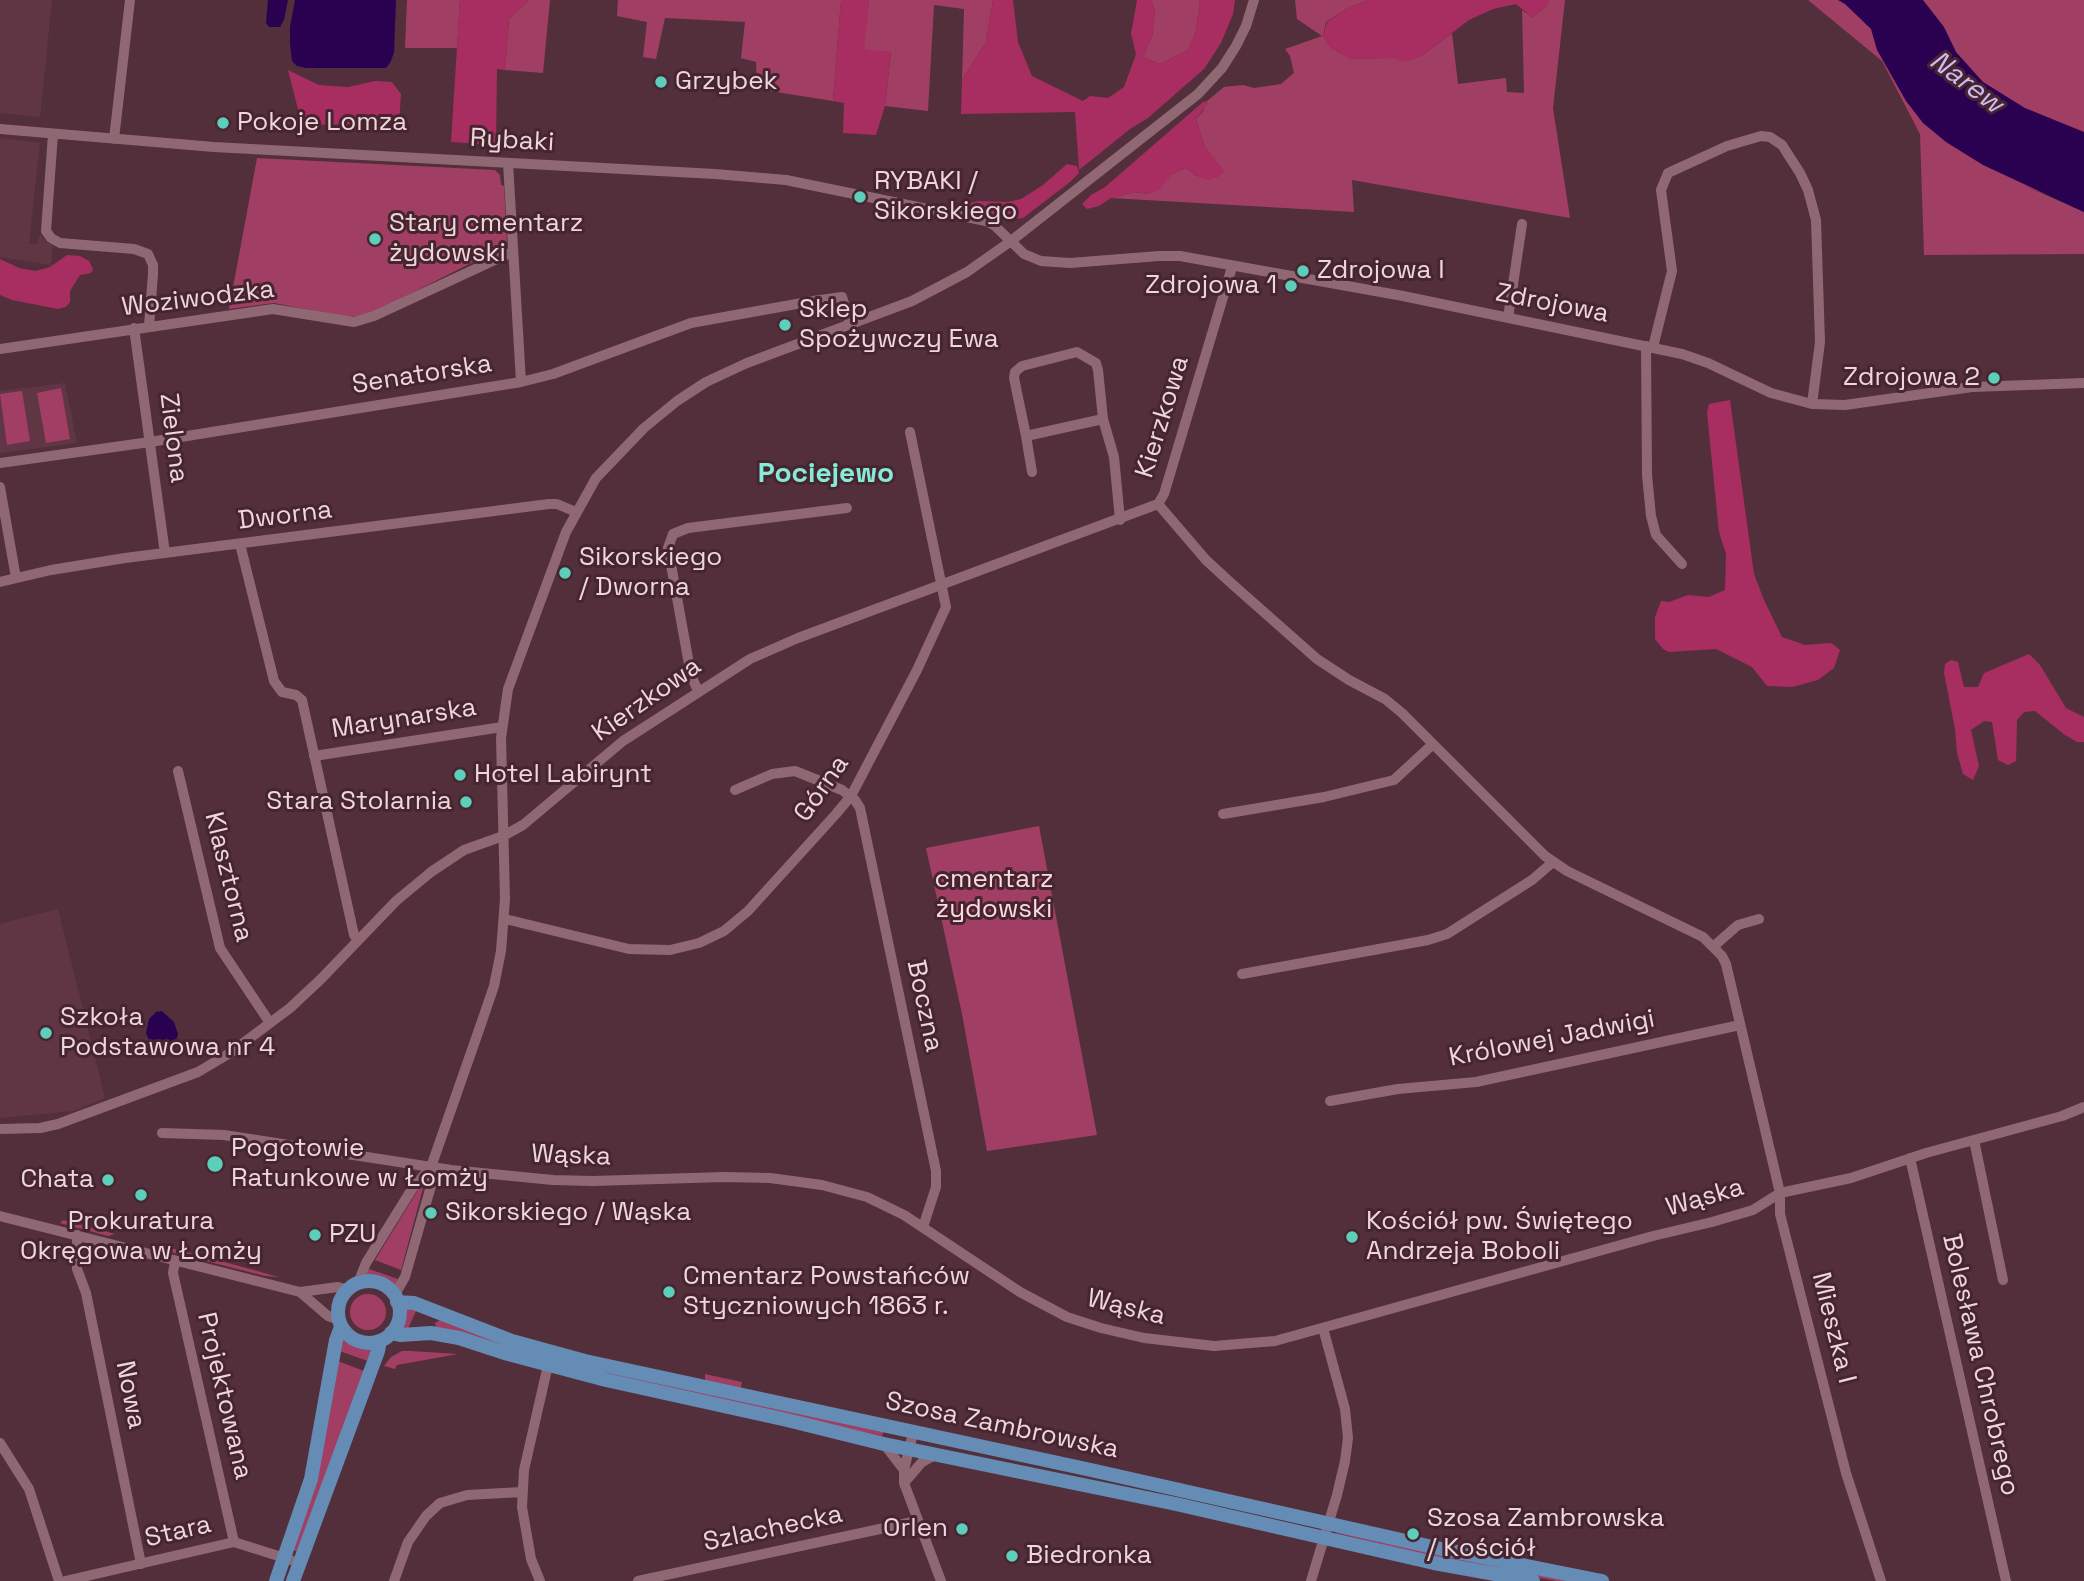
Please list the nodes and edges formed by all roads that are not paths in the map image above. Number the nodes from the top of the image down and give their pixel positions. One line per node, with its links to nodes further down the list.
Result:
1 (130, 0): 5 (street)
2 (1254, 0): 10 (street)
3 (0, 128): 4 (street, Rybaki)
4 (54, 134): 5 (street, Rybaki); 15 (street)
5 (114, 139): 6 (street, Rybaki)
6 (508, 163): 10 (street, Rybaki); 11 (street)
7 (1668, 173): 8 (street); 17 (street); 21 (street)
8 (1653, 181)
9 (1521, 225): 13 (street)
10 (1011, 242): 12 (street, Zdrojowa); 14 (street)
11 (512, 252): 15 (street, Woziwodzka); 19 (street)
12 (1232, 267): 13 (street, Zdrojowa); 29 (street, Kierzkowa)
13 (1508, 318): 17 (street, Zdrojowa)
14 (851, 325): 19 (street, Senatorska); 31 (street)
15 (149, 326): 16 (street, Woziwodzka)
16 (134, 328): 18 (street, Woziwodzka); 25 (street, Zielona)
17 (1650, 346): 21 (street, Zdrojowa); 35 (street)
18 (0, 349)
19 (521, 382): 25 (street, Senatorska)
20 (2084, 383): 21 (street, Zdrojowa)
21 (1812, 404)
22 (1103, 419): 24 (street); 24 (street); 32 (street)
23 (910, 432): 38 (street, Górna)
24 (1026, 436): 27 (street)
25 (150, 442): 26 (street, Senatorska); 34 (street, Zielona)
26 (0, 463)
27 (1032, 472)
28 (0, 487): 36 (street)
29 (1158, 504): 32 (street, Kierzkowa); 41 (street)
30 (847, 508): 39 (street)
31 (576, 512): 33 (street, Dworna); 40 (street)
32 (1119, 520): 38 (street, Kierzkowa)
33 (240, 544): 34 (street, Dworna); 42 (street, Marynarska)
34 (164, 553): 36 (street, Dworna)
35 (1682, 564)
36 (16, 578): 37 (street, Dworna)
37 (0, 582)
38 (942, 584): 39 (street, Kierzkowa); 45 (street, Górna)
39 (698, 691): 47 (street, Kierzkowa)
40 (502, 726): 42 (street, Marynarska); 47 (street)
41 (1433, 744): 46 (street); 48 (street)
42 (314, 756): 51 (street, Marynarska)
43 (178, 771): 54 (street, Klasztorna)
44 (736, 790): 45 (street)
45 (850, 796): 49 (street, Górna); 65 (street, Boczna)
46 (1223, 814)
47 (503, 836): 49 (street); 51 (street, Kierzkowa)
48 (1553, 862): 52 (street); 53 (street)
49 (505, 919): 62 (street)
50 (1759, 919): 52 (street)
51 (358, 940): 54 (street, Kierzkowa)
52 (1714, 946): 55 (street, Mieszka I)
53 (1242, 974)
54 (270, 1023): 58 (street, Kierzkowa)
55 (1740, 1025): 56 (street, Królowej Jadwigi); 63 (street, Mieszka I)
56 (1330, 1101)
57 (2084, 1107): 60 (street, Wąska)
58 (0, 1129)
59 (162, 1133): 62 (street, Wąska)
60 (1974, 1140): 61 (street, Wąska); 68 (street)
61 (1910, 1158): 63 (street, Wąska); 108 (street, Bolesława Chrobrego)
62 (431, 1167): 65 (street, Wąska); 69 (street); 70 (street)
63 (1780, 1193): 76 (street, Wąska); 107 (street, Mieszka I)
64 (0, 1216): 66 (street)
65 (923, 1227): 76 (street, Wąska)
66 (76, 1235): 67 (street); 95 (street, Nowa)
67 (175, 1261): 71 (street); 92 (street, Projektowana)
68 (2003, 1280)
69 (403, 1282): 72 (street); 73 (street)
70 (352, 1283): 71 (street); 72 (main road); 75 (main road)
71 (300, 1292): 75 (street)
72 (396, 1299): 73 (main road, Szosa Zambrowska); 78 (main road)
73 (414, 1304): 74 (main road, Szosa Zambrowska)
74 (436, 1313): 77 (main road); 80 (main road, Szosa Zambrowska)
75 (336, 1326): 78 (main road); 93 (main road)
76 (1323, 1328): 91 (street)
77 (431, 1333): 78 (main road, Szosa Zambrowska); 79 (main road, Szosa Zambrowska)
78 (387, 1340): 94 (main road)
79 (548, 1365): 82 (main road, Szosa Zambrowska); 89 (street)
80 (913, 1433): 83 (street); 85 (main road, Szosa Zambrowska)
81 (0, 1443): 96 (street)
82 (884, 1444): 83 (main road, Szosa Zambrowska); 86 (street)
83 (908, 1449): 84 (main road, Szosa Zambrowska); 86 (street)
84 (935, 1455): 87 (main road, Szosa Zambrowska); 88 (street)
85 (1030, 1458): 87 (main road); 91 (main road, Szosa Zambrowska)
86 (904, 1470): 88 (street)
87 (1027, 1474): 91 (main road, Szosa Zambrowska)
88 (904, 1483): 90 (street)
89 (523, 1492): 100 (street); 101 (street)
90 (917, 1521): 102 (street, Szlachecka); 103 (street)
91 (1326, 1530): 104 (street); 105 (main road, Szosa Zambrowska); 106 (main road, Szosa Zambrowska)
92 (234, 1542): 93 (street, Stara); 95 (street, Stara)
93 (285, 1558): 94 (street, Stara); 98 (main road)
94 (300, 1563): 99 (main road)
95 (141, 1564): 97 (street, Stara)
96 (59, 1581)
97 (65, 1581)
98 (276, 1581)
99 (293, 1581)
100 (394, 1581)
101 (540, 1581)
102 (638, 1581)
103 (941, 1581)
104 (1311, 1581)
105 (1533, 1581)
106 (1602, 1581)
107 (1881, 1581)
108 (2006, 1581)

